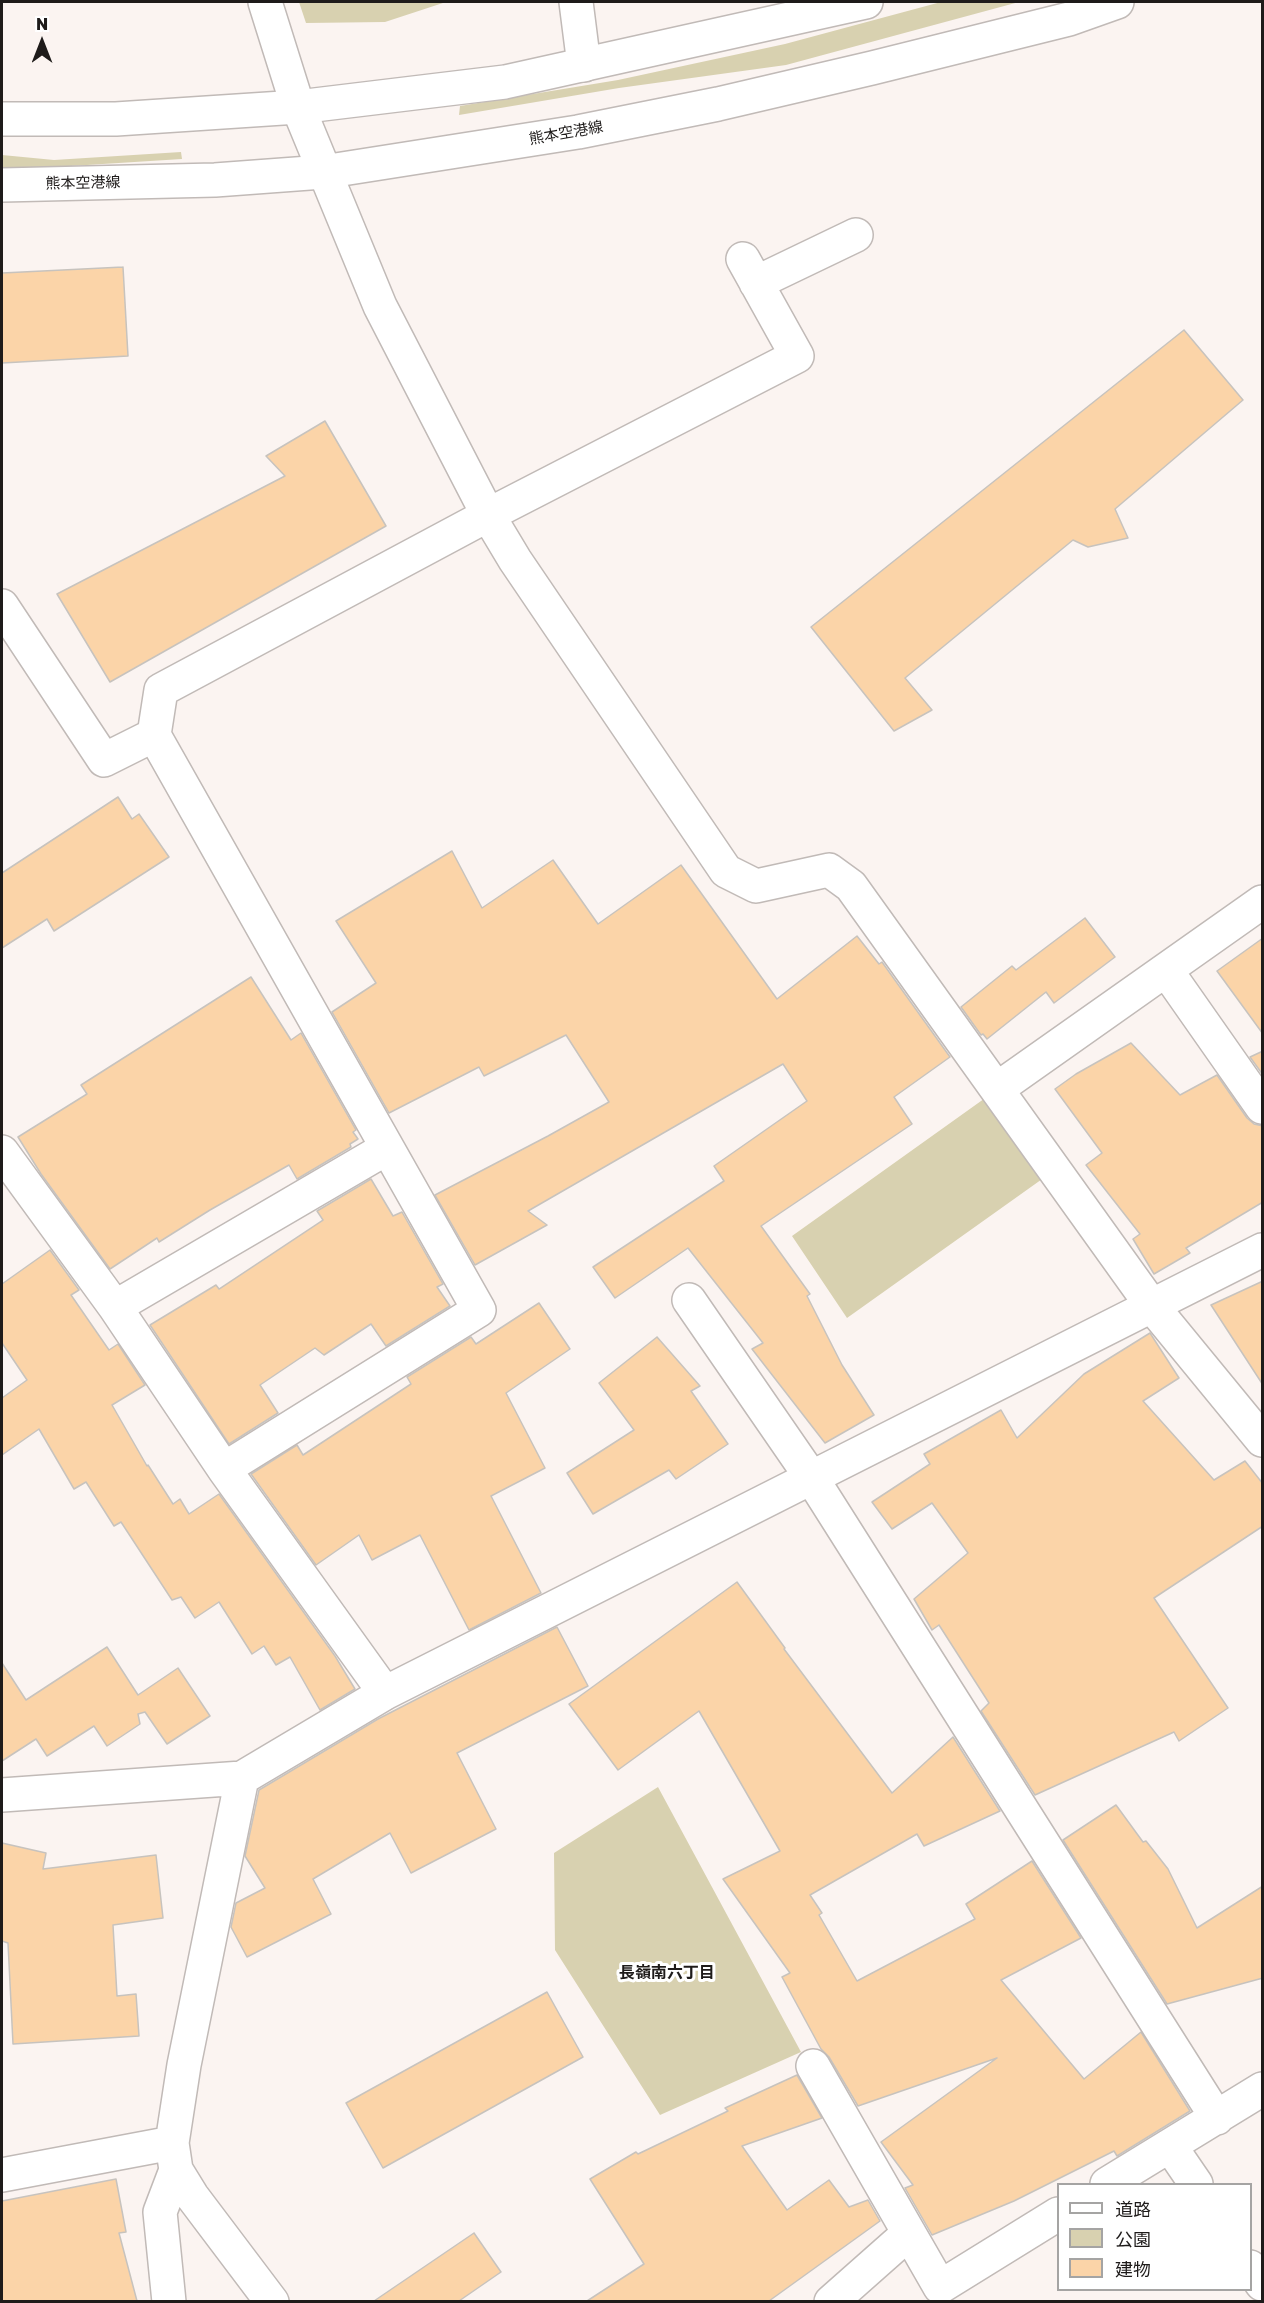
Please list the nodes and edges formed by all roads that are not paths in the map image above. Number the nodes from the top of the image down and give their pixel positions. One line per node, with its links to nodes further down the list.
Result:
1 (265, 2): 6 (street)
2 (576, 2): 5 (street)
3 (865, 2): 5 (street)
4 (1117, 2): 8 (street, 熊本空港線)
5 (584, 65): 6 (street)
6 (298, 107): 7 (street); 8 (street)
7 (2, 119)
8 (323, 172): 9 (street, 熊本空港線); 11 (street)
9 (2, 185)
10 (856, 235): 11 (street)
11 (488, 515): 13 (street); 16 (street)
12 (2, 606): 13 (street)
13 (154, 735): 18 (street)
14 (1263, 902): 15 (street)
15 (1166, 970): 16 (street); 17 (street)
16 (997, 1089): 22 (street)
17 (1263, 1107)
18 (387, 1148): 23 (street); 25 (street)
19 (2, 1152): 23 (street)
20 (1263, 1250): 22 (street)
21 (689, 1300): 26 (street)
22 (1152, 1306): 24 (street); 26 (street)
23 (115, 1307): 25 (street)
24 (1263, 1440)
25 (224, 1469): 27 (street)
26 (811, 1477): 27 (street); 32 (street)
27 (385, 1693): 28 (street)
28 (242, 1778): 29 (street); 34 (street)
29 (2, 1795)
30 (813, 2066): 39 (street)
31 (1263, 2089): 32 (street)
32 (1217, 2118): 33 (street)
33 (1170, 2146): 36 (street); 37 (street)
34 (174, 2156): 35 (street); 42 (street); 43 (street)
35 (2, 2175)
36 (1109, 2183)
37 (1195, 2183)
38 (1057, 2215): 39 (street)
39 (909, 2233): 44 (street)
40 (1252, 2268): 41 (street)
41 (1263, 2284)
42 (169, 2301)
43 (272, 2301)
44 (831, 2301)

